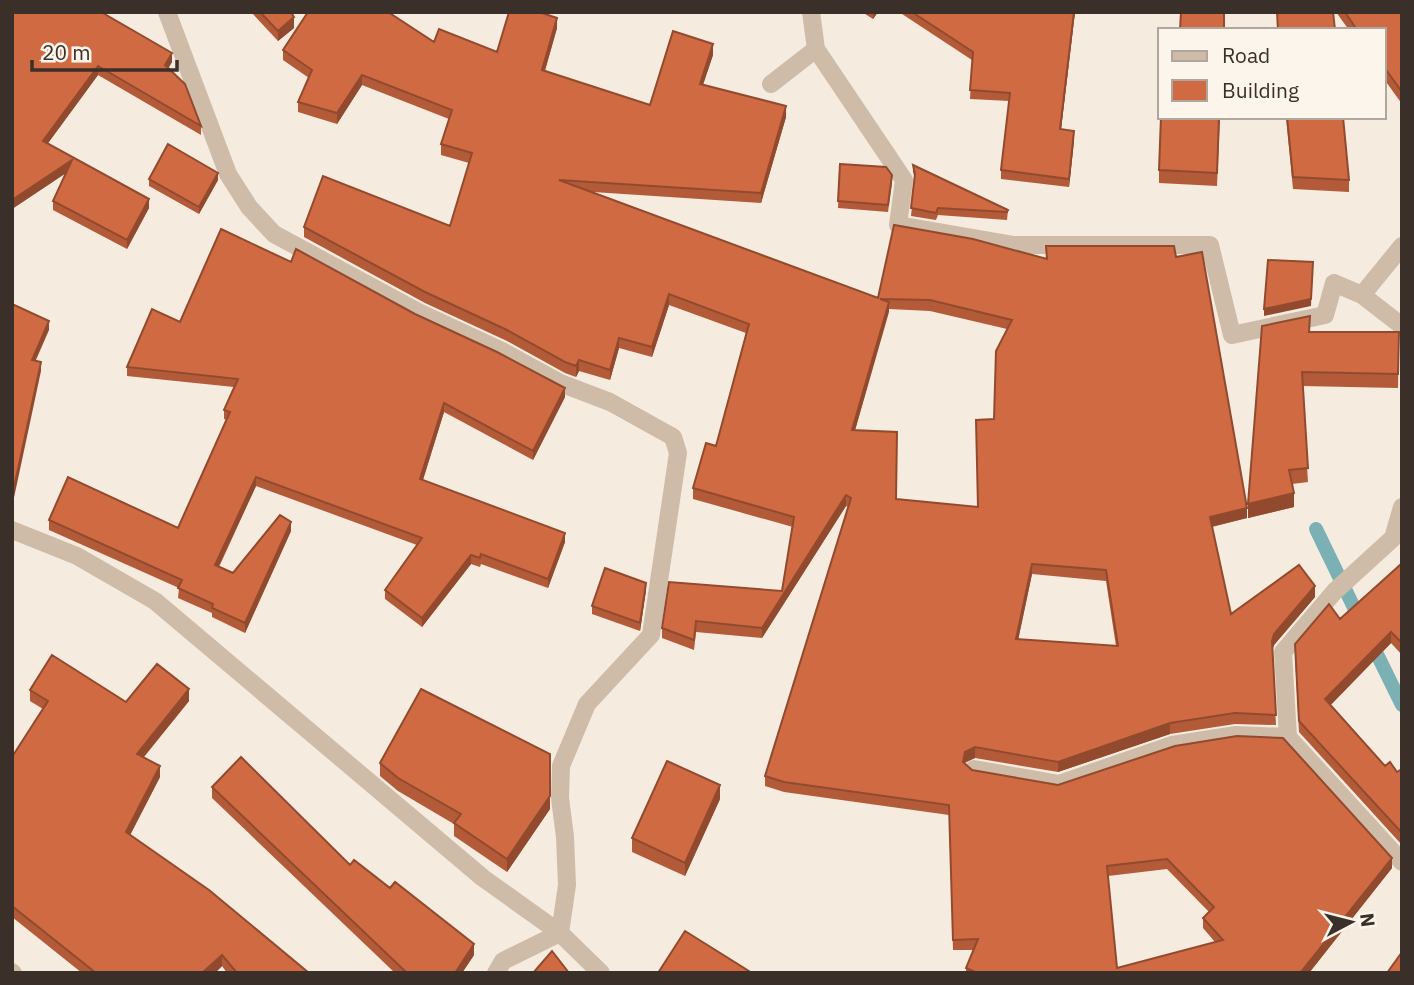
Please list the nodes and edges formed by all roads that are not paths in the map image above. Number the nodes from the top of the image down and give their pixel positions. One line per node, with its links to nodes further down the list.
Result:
1 (167, 12): 13 (street)
2 (811, 12): 3 (street)
3 (816, 49): 4 (street); 6 (street)
4 (771, 84)
5 (1402, 246): 6 (street)
6 (1362, 295): 7 (street)
7 (1402, 326)
8 (1402, 507): 10 (street)
9 (12, 530): 13 (street)
10 (1288, 737): 11 (street); 12 (street)
11 (974, 769)
12 (1402, 862)
13 (560, 933): 14 (street); 15 (street)
14 (496, 973)
15 (601, 973)

